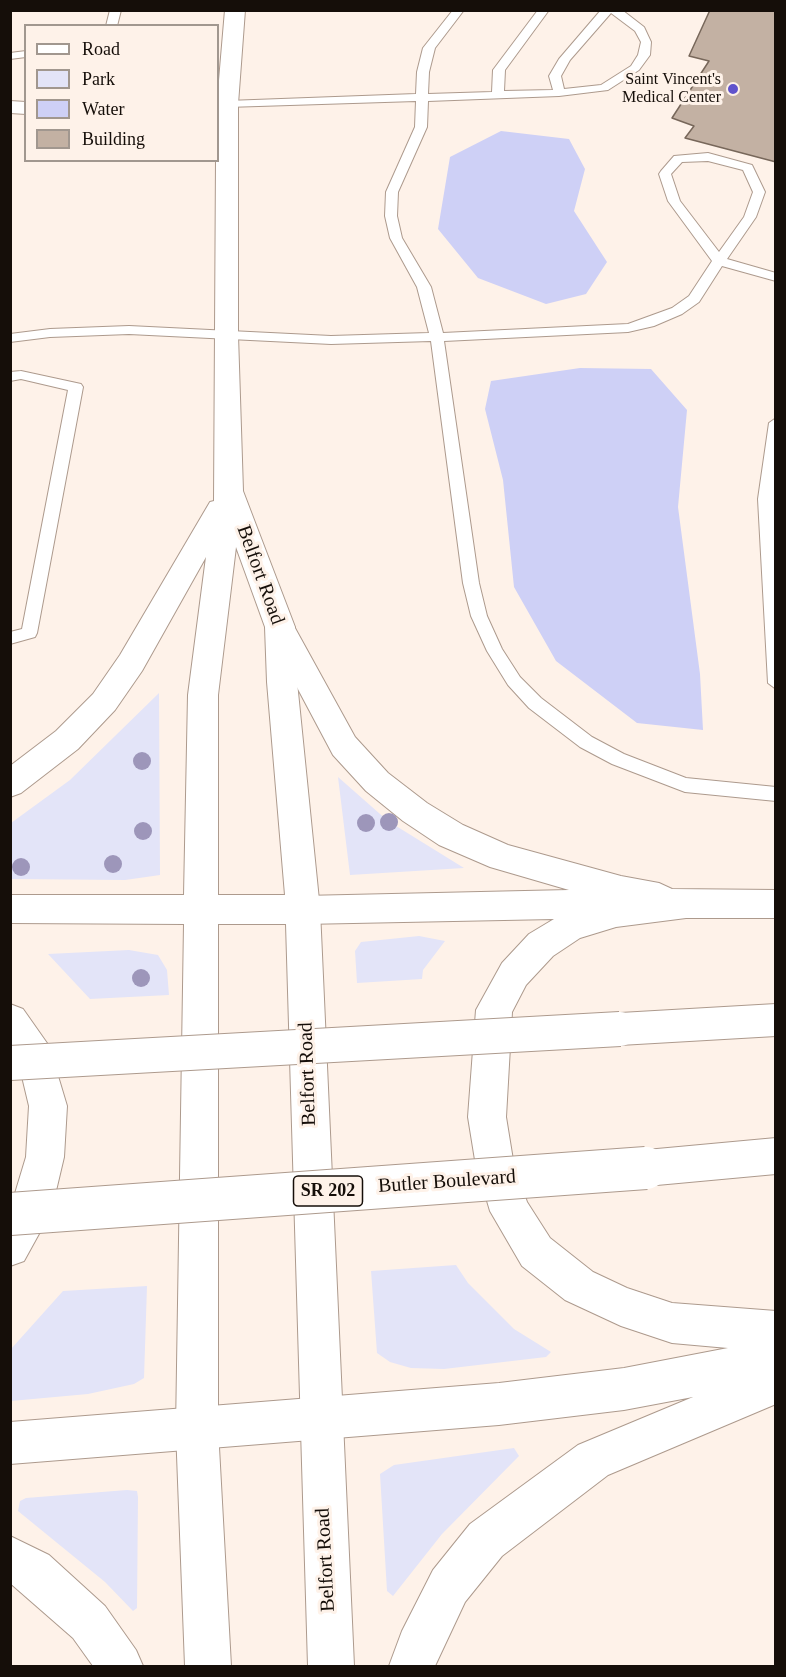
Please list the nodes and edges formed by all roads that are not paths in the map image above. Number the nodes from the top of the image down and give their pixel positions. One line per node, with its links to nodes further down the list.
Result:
1 (235, 10): 9 (main road, Belfort Road)
2 (459, 10): 8 (lane)
3 (544, 10): 7 (lane)
4 (607, 10): 6 (lane)
5 (614, 10): 6 (lane)
6 (559, 93): 7 (lane)
7 (498, 95): 8 (lane)
8 (422, 96): 9 (lane); 13 (lane)
9 (222, 104): 12 (main road, Belfort Road)
10 (719, 261): 10 (lane); 11 (lane); 13 (lane)
11 (776, 277)
12 (226, 335): 13 (lane); 14 (lane); 17 (main road, Belfort Road)
13 (437, 337): 22 (lane)
14 (10, 338)
15 (10, 377): 19 (lane)
16 (776, 423): 20 (lane)
17 (229, 491): 18 (main road, Belfort Road); 21 (main road); 26 (main road, Belfort Road)
18 (280, 627): 23 (main road); 27 (main road, Belfort Road)
19 (10, 638)
20 (776, 683)
21 (10, 784)
22 (776, 794)
23 (688, 903): 24 (main road); 27 (main road); 34 (main road)
24 (776, 904)
25 (10, 909): 26 (main road)
26 (203, 909): 27 (main road); 38 (main road, Belfort Road)
27 (303, 910): 37 (main road, Belfort Road)
28 (10, 1020): 33 (main road)
29 (776, 1020): 30 (main road, bridge)
30 (10, 1063)
31 (776, 1156): 32 (main road, Butler Boulevard / SR 202, bridge)
32 (10, 1214)
33 (10, 1248)
34 (776, 1332)
35 (776, 1360): 37 (main road)
36 (776, 1383): 44 (main road)
37 (320, 1419): 38 (main road); 43 (main road, Belfort Road)
38 (198, 1430): 39 (main road); 42 (main road, Belfort Road)
39 (10, 1443)
40 (10, 1558): 41 (main road)
41 (120, 1666)
42 (208, 1666)
43 (332, 1666)
44 (412, 1666)

